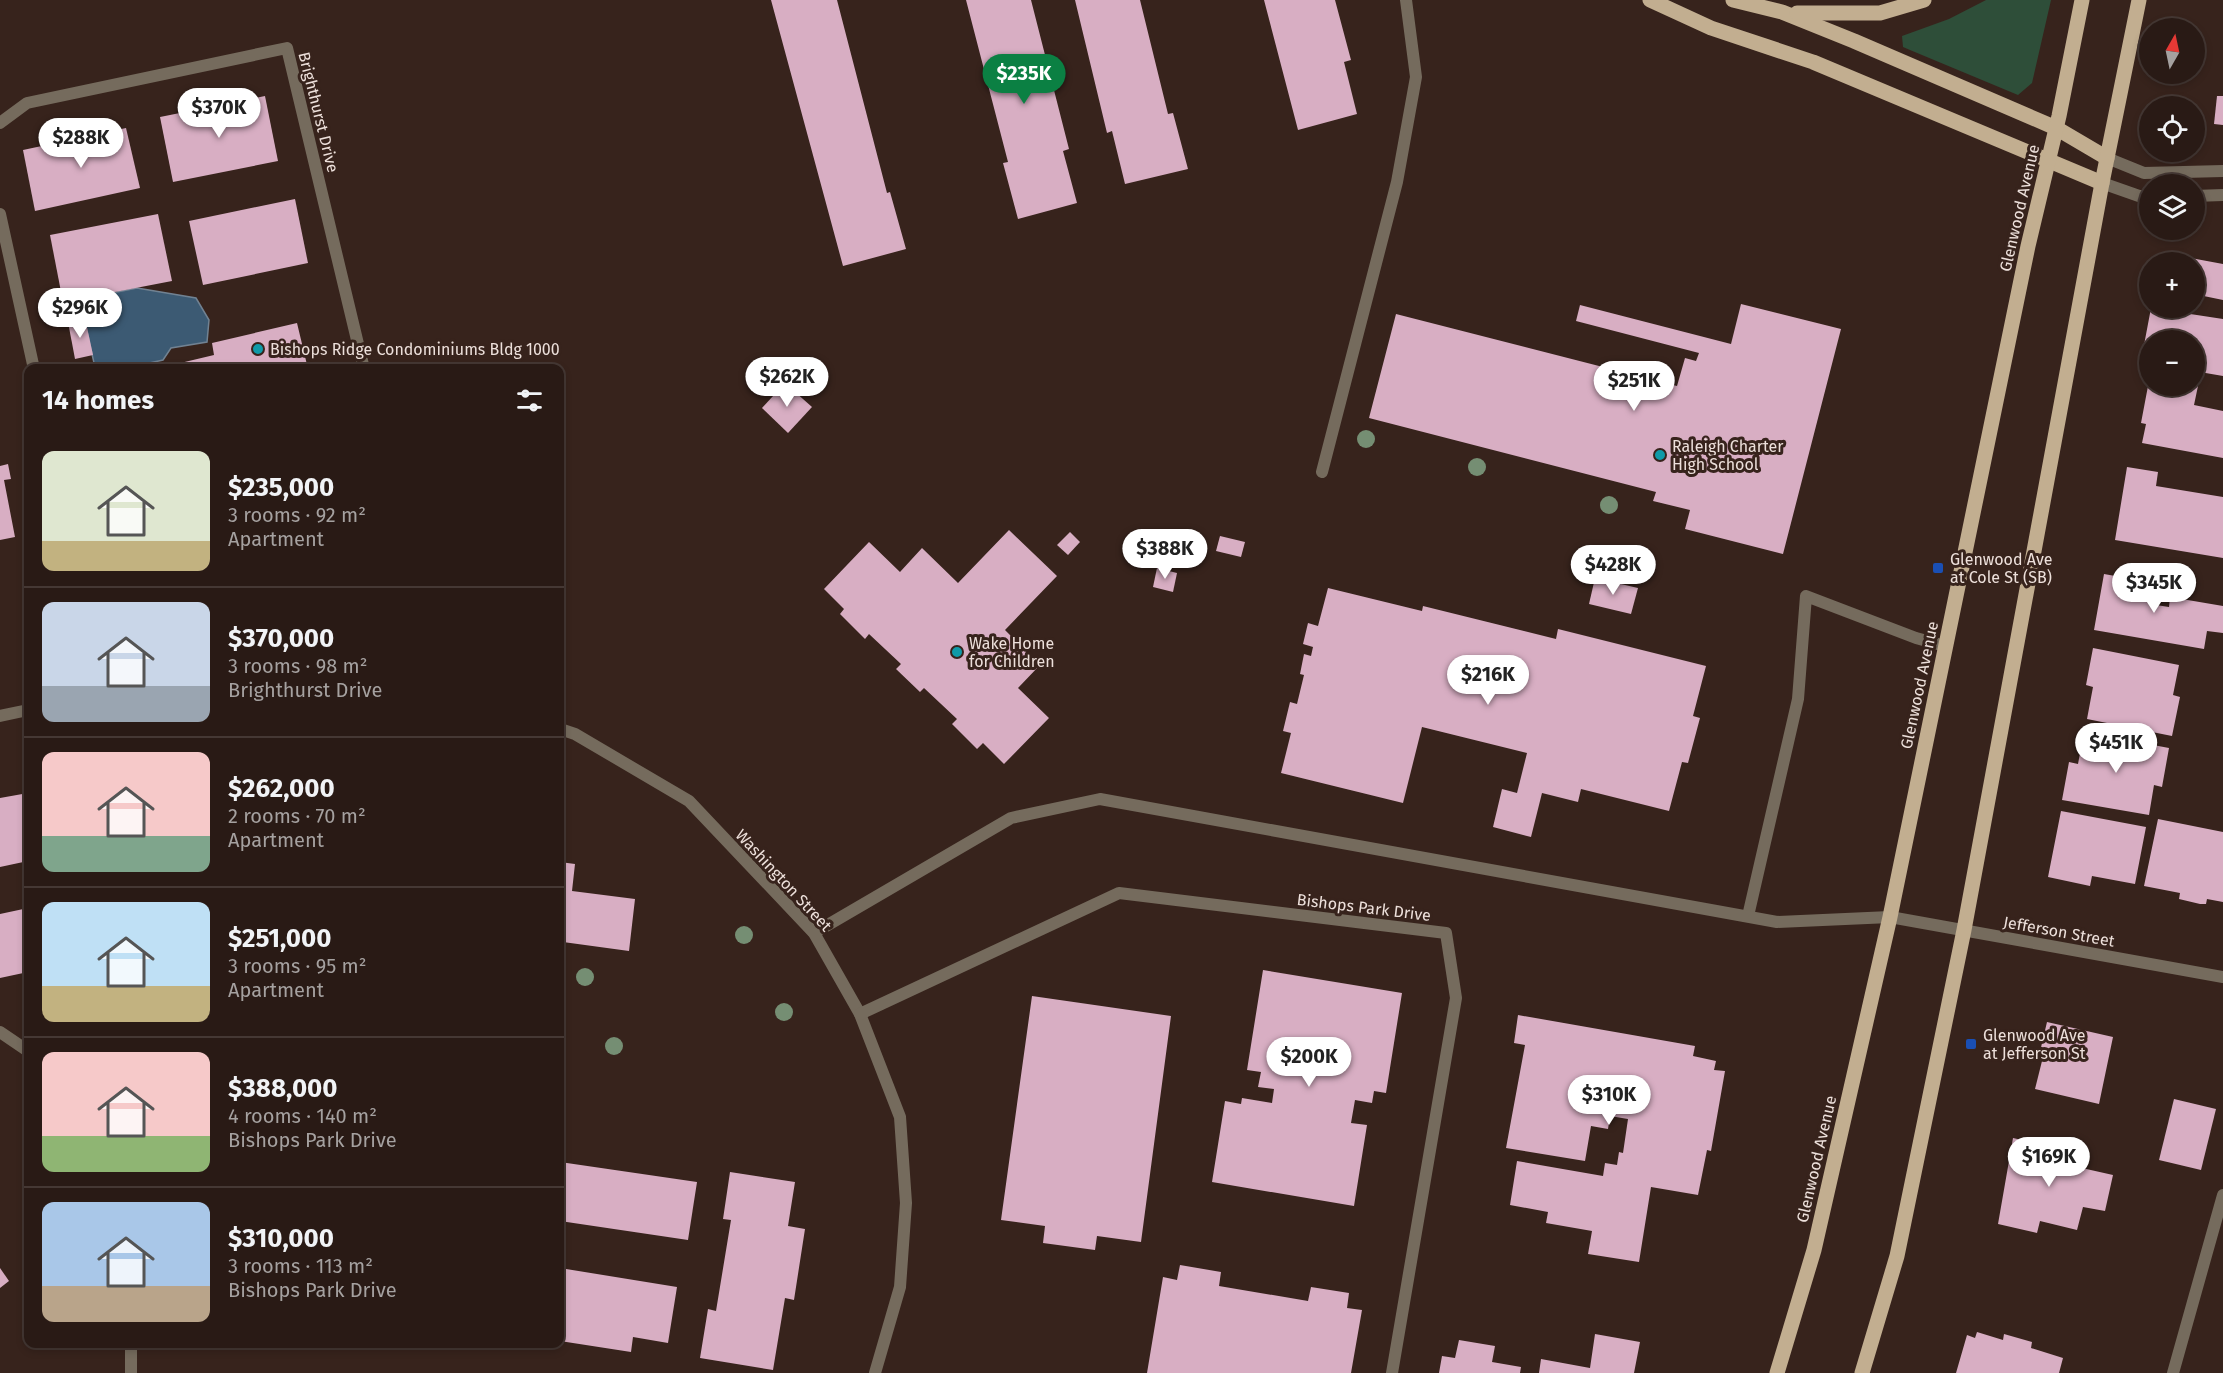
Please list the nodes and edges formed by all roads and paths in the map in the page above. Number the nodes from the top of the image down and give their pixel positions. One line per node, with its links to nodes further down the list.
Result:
1 (1406, 0): 20 (street)
2 (1650, 0): 10 (main road)
3 (1733, 0): 7 (main road)
4 (1924, 0): 7 (main road)
5 (2082, 0): 9 (main road, Glenwood Avenue)
6 (2139, 0): 11 (main road)
7 (1782, 12): 9 (main road)
8 (0, 123): 19 (street, Brighthurst Drive)
9 (2056, 128): 10 (main road, Glenwood Avenue); 11 (main road)
10 (2048, 158): 13 (main road); 21 (main road, Glenwood Avenue)
11 (2107, 158): 12 (street); 13 (main road)
12 (2223, 171)
13 (2102, 183): 15 (street); 27 (main road)
14 (2223, 195): 16 (street)
15 (2139, 196)
16 (2205, 196)
17 (0, 214): 18 (street)
18 (33, 364)
19 (363, 364)
20 (1322, 472)
21 (1946, 646): 25 (street); 26 (main road, Glenwood Avenue)
22 (24, 711): 23 (street)
23 (0, 716)
24 (564, 730): 28 (street, Washington Street)
25 (1748, 916): 26 (street, Jefferson Street); 28 (street, Jefferson Street)
26 (1890, 917): 27 (street, Jefferson Street); 38 (main road, Glenwood Avenue)
27 (1964, 930): 29 (street, Jefferson Street); 39 (main road)
28 (814, 933): 30 (street, Washington Street)
29 (2223, 977)
30 (860, 1014): 36 (street, Washington Street); 37 (street, Bishops Park Drive)
31 (0, 1032): 32 (street)
32 (24, 1048)
33 (2223, 1195): 40 (street)
34 (131, 1348): 35 (street)
35 (131, 1373)
36 (875, 1373)
37 (1392, 1373)
38 (1778, 1373)
39 (1862, 1373)
40 (2173, 1373)

